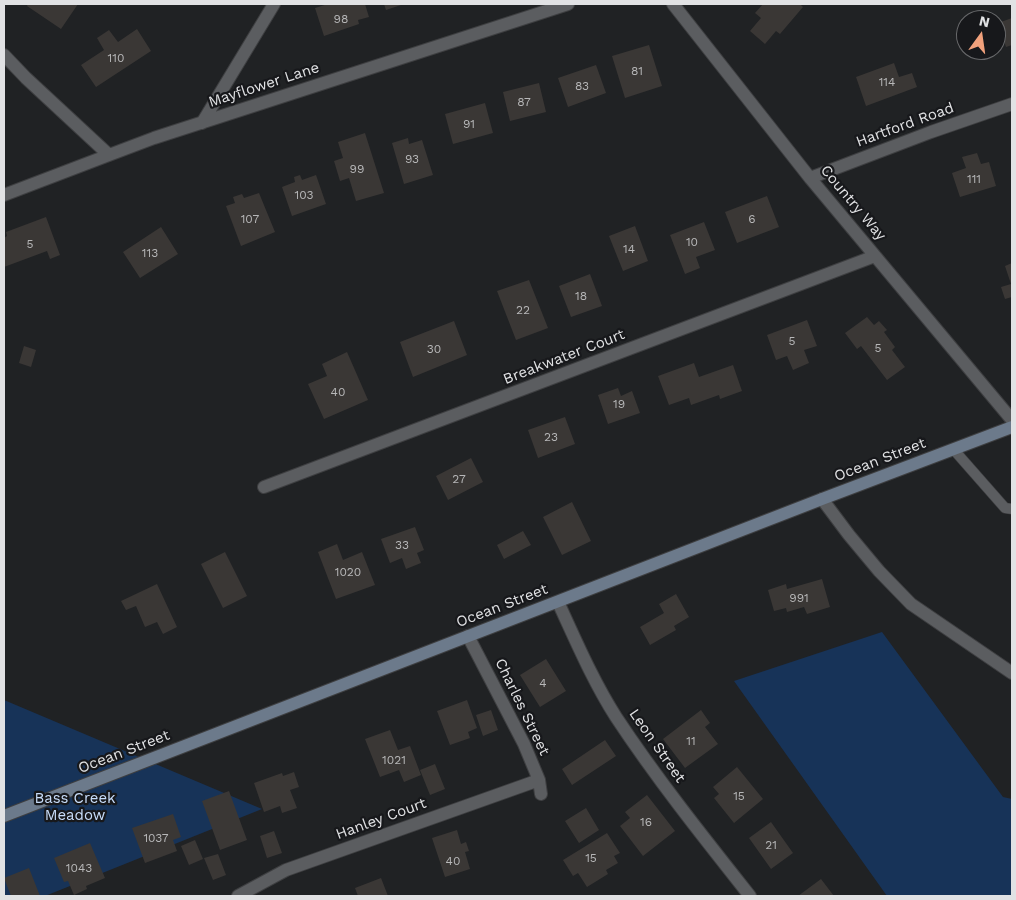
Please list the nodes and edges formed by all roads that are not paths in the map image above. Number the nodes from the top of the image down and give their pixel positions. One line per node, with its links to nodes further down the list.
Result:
1 (274, 4): 6 (street)
2 (568, 4): 6 (street, Mayflower Lane)
3 (673, 4): 8 (street, Country Way)
4 (4, 55): 7 (street)
5 (1012, 104): 8 (street, Hartford Road)
6 (202, 123): 7 (street, Mayflower Lane)
7 (109, 155): 9 (street, Mayflower Lane)
8 (810, 178): 10 (street, Country Way)
9 (4, 195)
10 (876, 256): 11 (street, Country Way); 14 (street, Breakwater Court)
11 (1012, 420)
12 (1012, 427): 13 (main road, Ocean Street)
13 (954, 450): 15 (main road, Ocean Street); 16 (lane)
14 (264, 487)
15 (822, 499): 17 (main road, Ocean Street); 19 (street)
16 (1012, 509)
17 (558, 602): 18 (main road, Ocean Street); 24 (street, Leon Street)
18 (468, 636): 20 (street, Charles Street); 22 (main road, Ocean Street)
19 (1012, 673)
20 (539, 780): 21 (street, Charles Street); 23 (street, Hanley Court)
21 (541, 794)
22 (4, 816)
23 (238, 896)
24 (750, 896)

